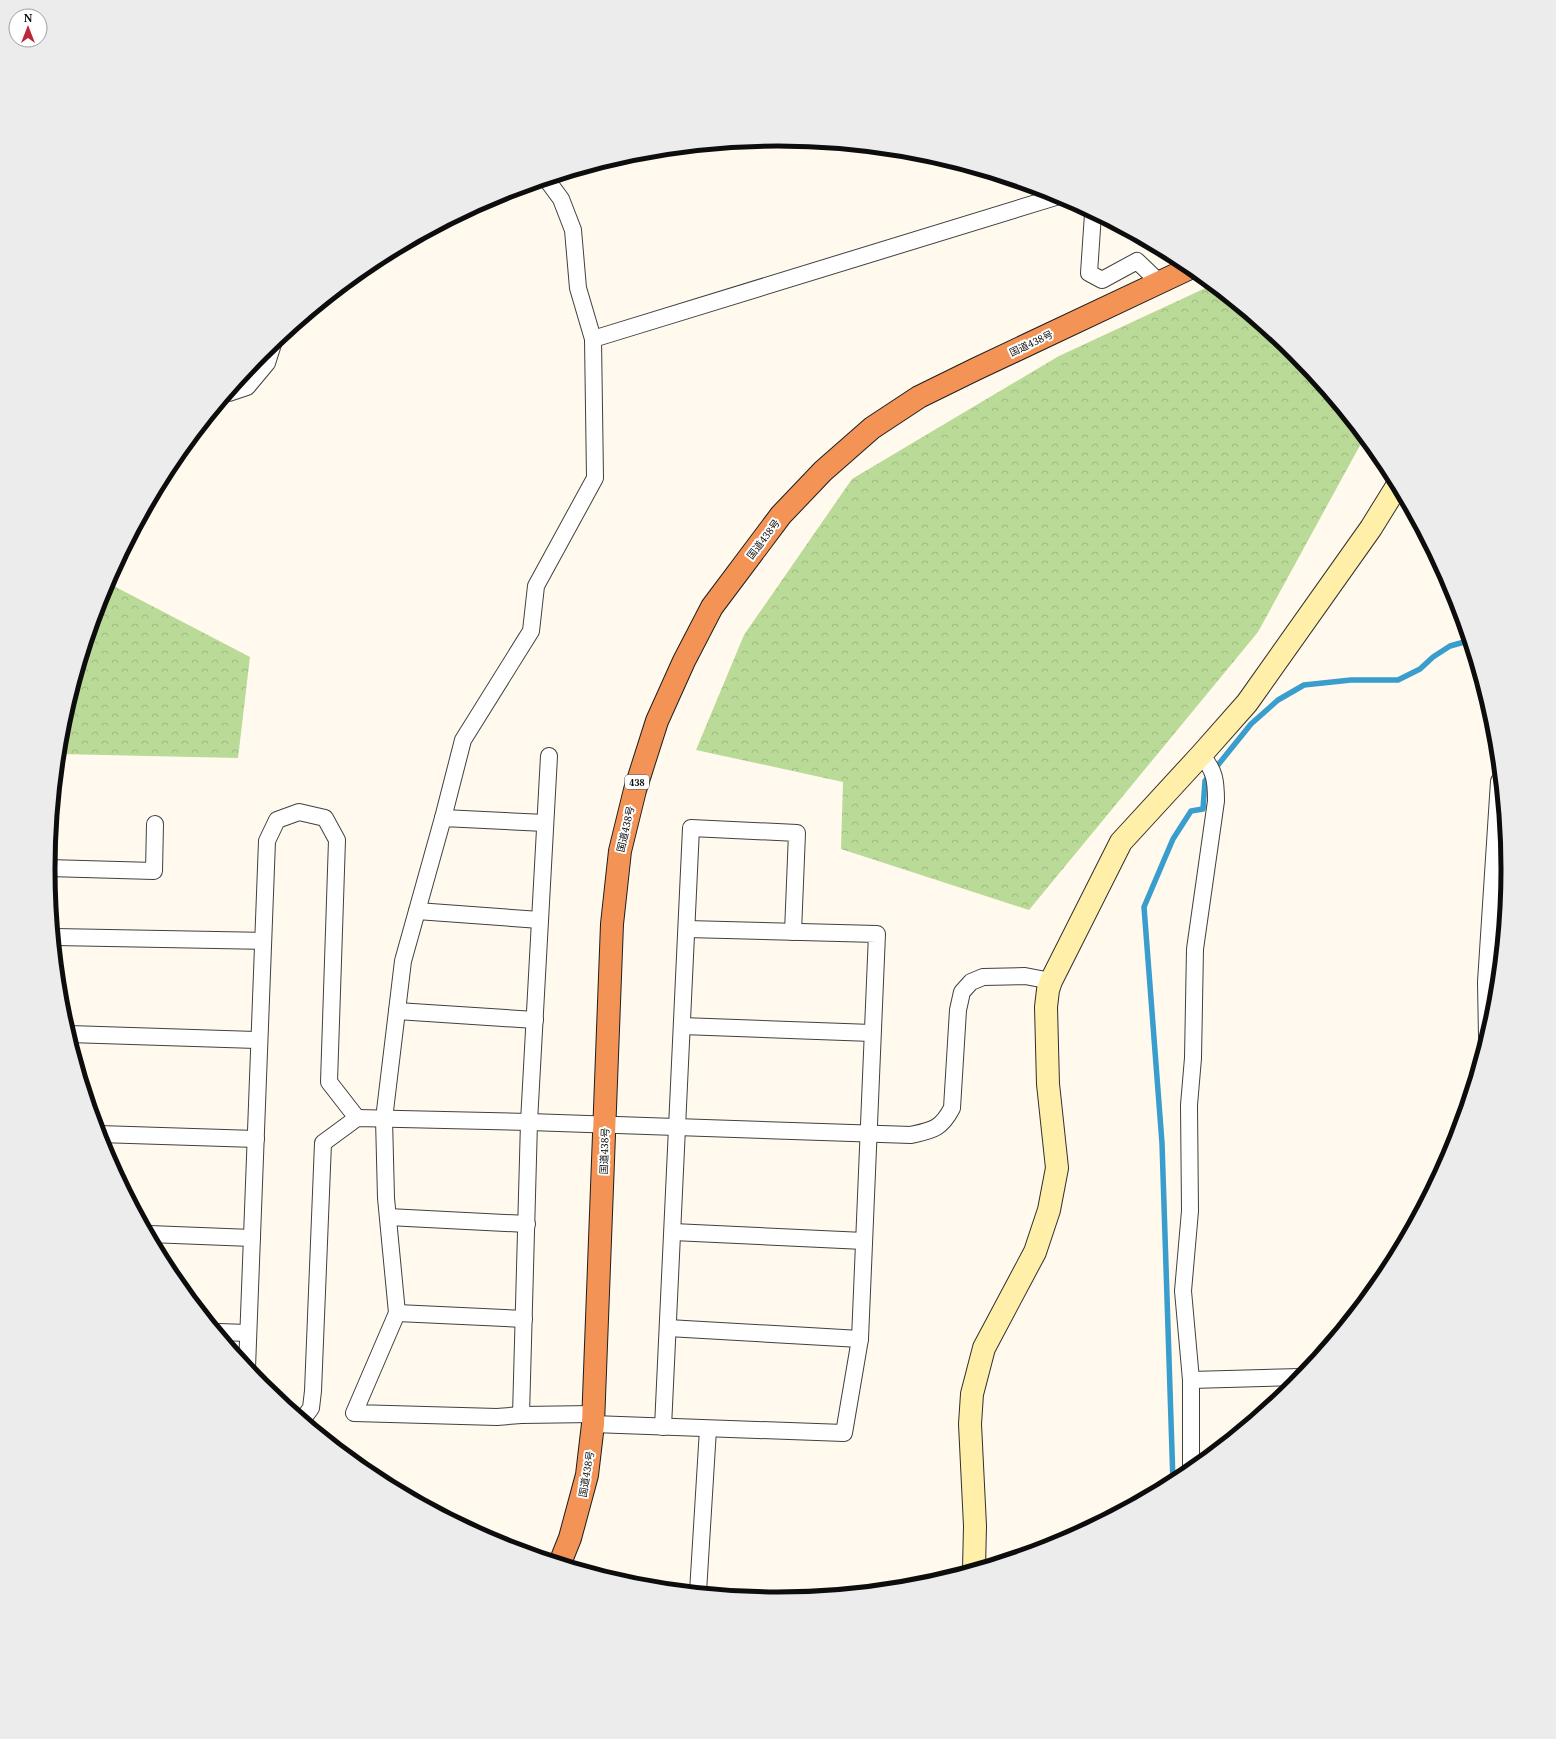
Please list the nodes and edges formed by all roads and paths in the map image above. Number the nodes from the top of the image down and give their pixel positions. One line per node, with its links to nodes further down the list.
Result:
1 (550, 184): 6 (street)
2 (1048, 199): 6 (street)
3 (1093, 219): 5 (street)
4 (1184, 271): 5 (highway, 国道438号 / 438)
5 (1160, 283): 34 (highway, 国道438号 / 438)
6 (592, 339): 13 (street)
7 (269, 356): 8 (street)
8 (235, 392)
9 (1394, 491): 11 (street)
10 (549, 756): 14 (street)
11 (1208, 765): 23 (street); 53 (street)
12 (1497, 804): 25 (street)
13 (443, 818): 14 (street); 17 (street)
14 (545, 823): 18 (street)
15 (155, 824): 16 (street)
16 (55, 868)
17 (417, 911): 18 (street); 24 (street)
18 (540, 920): 26 (street)
19 (686, 928): 20 (street); 20 (street); 27 (street)
20 (792, 932): 28 (street)
21 (59, 937): 22 (street)
22 (263, 941): 30 (street); 31 (street)
23 (1051, 981): 36 (street); 61 (street)
24 (397, 1011): 26 (street); 32 (street)
25 (1486, 1015)
26 (535, 1020): 33 (street)
27 (682, 1026): 28 (street); 35 (street)
28 (872, 1033): 36 (street)
29 (75, 1034): 30 (street)
30 (259, 1040): 38 (street)
31 (357, 1118): 32 (street); 55 (street)
32 (384, 1119): 33 (street); 39 (street)
33 (529, 1122): 34 (street); 40 (street)
34 (606, 1125): 35 (street); 56 (highway, 国道438号 / 438)
35 (678, 1127): 36 (street); 41 (street)
36 (868, 1133): 44 (street)
37 (105, 1134): 38 (street)
38 (256, 1139): 43 (street)
39 (388, 1217): 40 (street); 45 (street)
40 (527, 1224): 46 (street)
41 (673, 1232): 44 (street); 47 (street)
42 (154, 1234): 43 (street)
43 (252, 1238): 49 (street)
44 (864, 1241): 50 (street)
45 (397, 1313): 46 (street); 54 (street)
46 (524, 1319): 54 (street)
47 (668, 1328): 50 (street); 57 (street)
48 (222, 1332): 49 (street)
49 (248, 1333): 51 (street)
50 (860, 1339): 58 (street)
51 (247, 1360)
52 (1293, 1377): 53 (street)
53 (1191, 1380): 59 (street)
54 (521, 1415): 56 (street)
55 (305, 1416)
56 (593, 1419): 57 (street); 60 (highway, 国道438号 / 438)
57 (663, 1427): 58 (street)
58 (708, 1429): 62 (street)
59 (1191, 1463)
60 (562, 1559)
61 (974, 1565)
62 (698, 1588)

